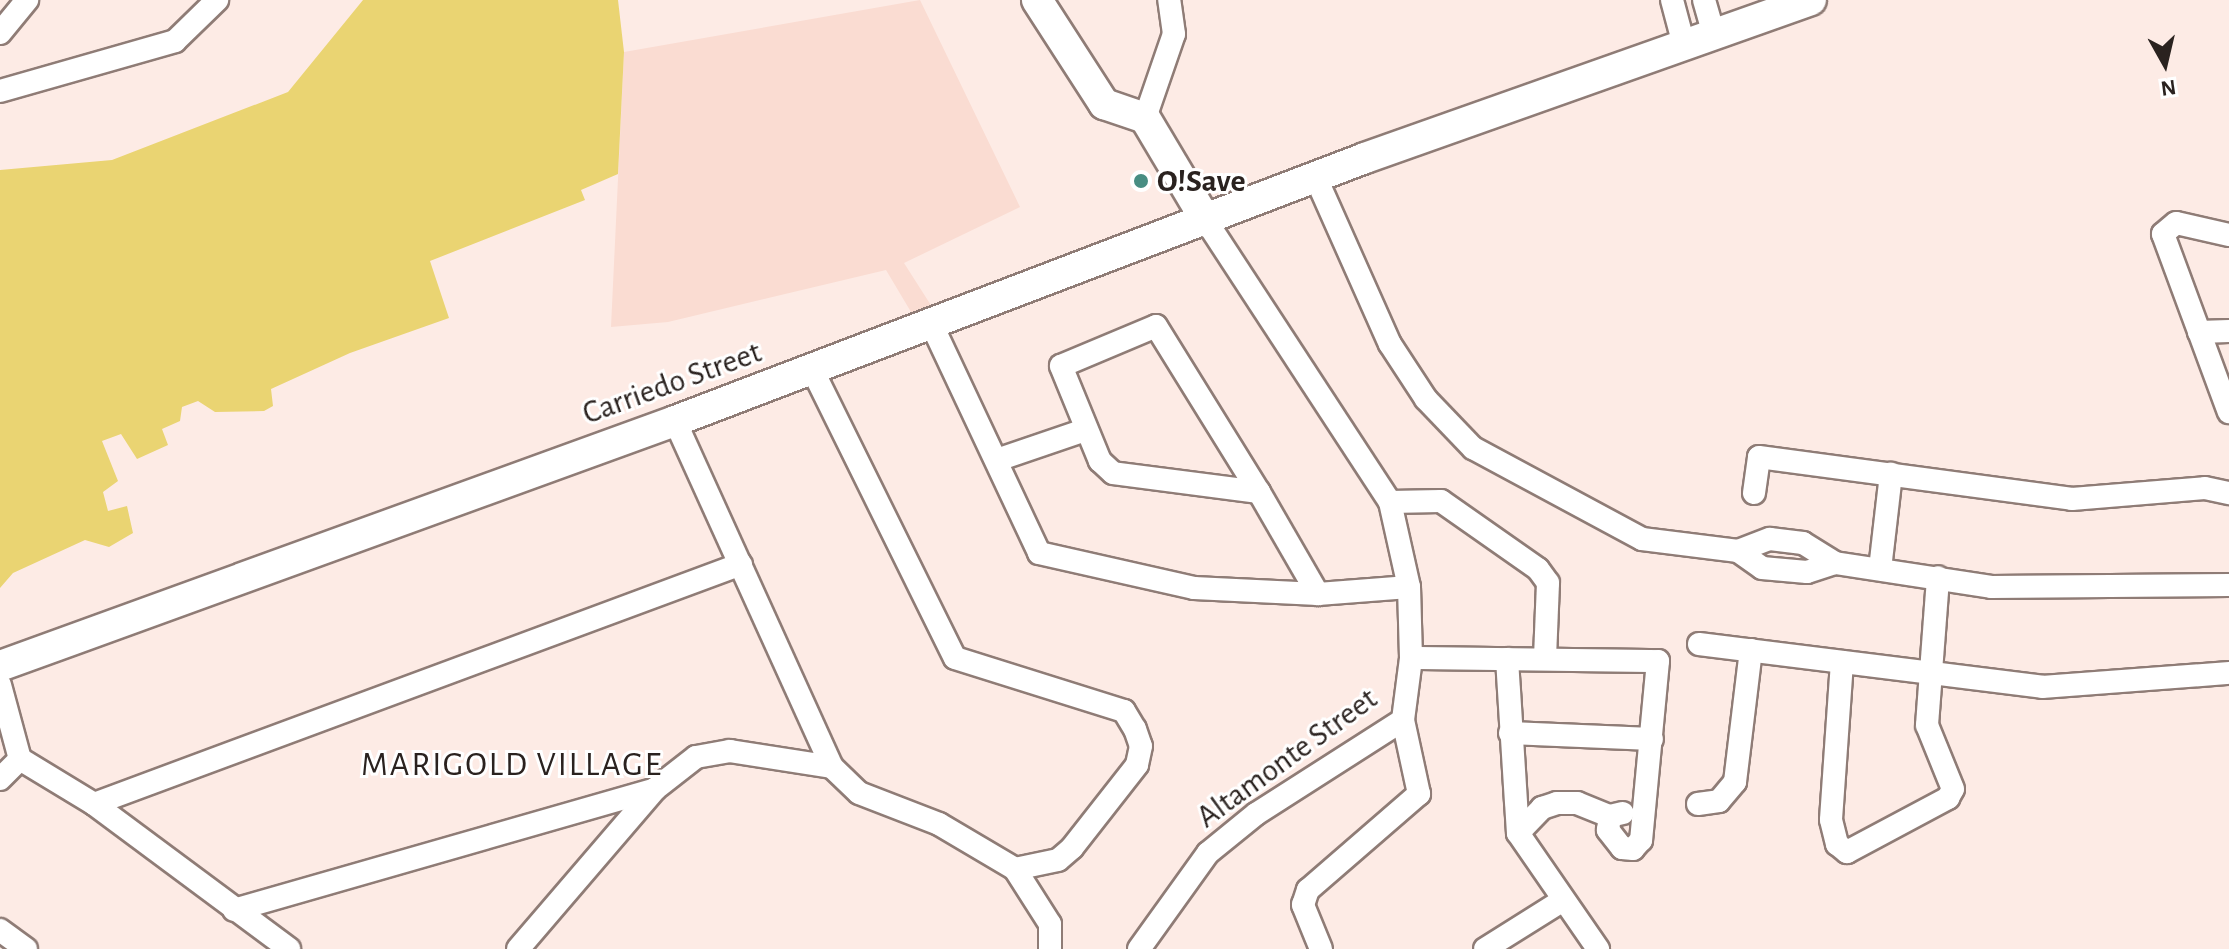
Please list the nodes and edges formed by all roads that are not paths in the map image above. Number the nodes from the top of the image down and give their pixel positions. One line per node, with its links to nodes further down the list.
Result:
1 (27, 0): 8 (street)
2 (217, 0): 11 (street)
3 (1037, 0): 12 (main road)
4 (1169, 0): 12 (street)
5 (1672, 0): 10 (street)
6 (1704, 0): 9 (street)
7 (1811, 0): 9 (main road, Carriedo Street)
8 (0, 33)
9 (1714, 35): 10 (main road, Carriedo Street)
10 (1684, 45): 13 (main road, Carriedo Street)
11 (0, 91)
12 (1145, 118): 14 (main road)
13 (1316, 178): 14 (main road, Carriedo Street); 30 (street)
14 (1207, 222): 16 (main road, Carriedo Street); 28 (street, Altamonte Street)
15 (2229, 235): 18 (street)
16 (931, 323): 19 (main road, Carriedo Street); 23 (street)
17 (2229, 331): 18 (street)
18 (2199, 332): 20 (street)
19 (812, 369): 21 (main road, Carriedo Street); 57 (street)
20 (2229, 412)
21 (675, 421): 29 (street); 41 (main road, Carriedo Street)
22 (1085, 430): 23 (street); 25 (street); 25 (street)
23 (997, 460): 34 (street)
24 (1891, 474): 26 (street); 27 (street); 30 (street)
25 (1259, 492): 34 (street)
26 (1754, 493)
27 (2229, 493)
28 (1390, 502): 33 (street, Altamonte Street); 39 (street)
29 (741, 564): 49 (street); 52 (street)
30 (1880, 569): 31 (street)
31 (1938, 577): 32 (street); 43 (street)
32 (2229, 585)
33 (1409, 587): 34 (street); 37 (street, Altamonte Street)
34 (1318, 594)
35 (1699, 644): 36 (street)
36 (1751, 650): 40 (street); 53 (street)
37 (1411, 658): 38 (street); 45 (street, Altamonte Street)
38 (1507, 659): 39 (street); 46 (street)
39 (1545, 659): 47 (street)
40 (1842, 662): 43 (street); 43 (street)
41 (0, 666)
42 (2229, 673): 43 (street)
43 (1928, 674)
44 (0, 685): 48 (street)
45 (1403, 720): 65 (street, Altamonte Street); 66 (street)
46 (1510, 733): 47 (street); 56 (street)
47 (1652, 739): 54 (street)
48 (20, 759): 50 (street); 52 (street)
49 (832, 767): 51 (street); 57 (street)
50 (0, 779)
51 (655, 789): 59 (street); 63 (street)
52 (94, 804): 59 (street)
53 (1698, 804)
54 (1643, 809): 55 (street); 55 (street)
55 (1610, 816): 56 (street)
56 (1518, 833): 58 (street)
57 (1015, 869): 64 (street)
58 (1563, 900): 67 (street); 68 (street)
59 (234, 910): 62 (street)
60 (0, 930): 61 (street)
61 (26, 949)
62 (289, 949)
63 (518, 949)
64 (1050, 949)
65 (1139, 949)
66 (1321, 949)
67 (1485, 949)
68 (1598, 949)

